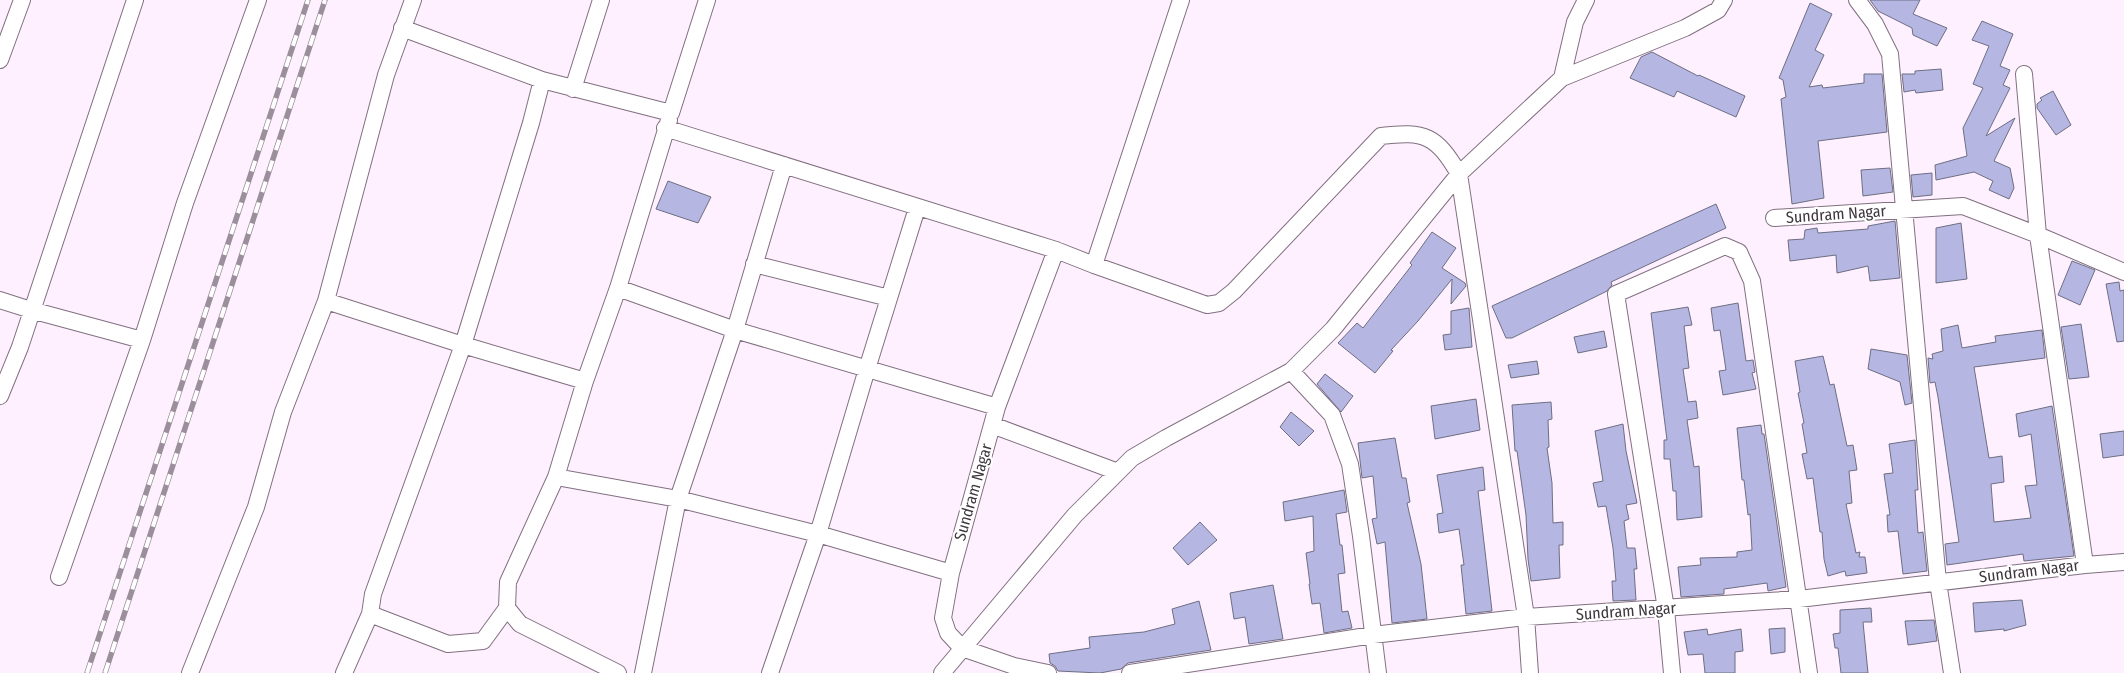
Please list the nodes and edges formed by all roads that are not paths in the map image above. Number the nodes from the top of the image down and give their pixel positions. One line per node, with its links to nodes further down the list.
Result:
1 (22, 0): 12 (street)
2 (134, 0): 32 (street)
3 (258, 0): 34 (street)
4 (413, 0): 11 (street)
5 (601, 0): 16 (street)
6 (707, 0): 17 (street)
7 (1181, 0): 26 (street)
8 (1586, 0): 14 (street)
9 (1724, 0): 14 (street)
10 (1857, 0): 21 (street)
11 (402, 28): 15 (street); 31 (street)
12 (0, 60)
13 (2024, 74): 23 (street)
14 (1562, 78): 19 (street)
15 (542, 80): 16 (street); 35 (street)
16 (573, 89): 17 (street)
17 (668, 121): 18 (street); 28 (street)
18 (784, 166): 20 (street); 25 (street)
19 (1459, 174): 26 (street); 37 (street); 55 (street)
20 (917, 208): 24 (street); 29 (street)
21 (1904, 210): 22 (street, Sundram Nagar); 23 (street, Sundram Nagar); 50 (street)
22 (1774, 218)
23 (2038, 235): 27 (street, Sundram Nagar); 47 (street)
24 (1056, 250): 26 (street); 40 (street, Sundram Nagar)
25 (754, 264): 29 (street); 33 (street)
26 (1094, 265)
27 (2124, 272)
28 (618, 288): 33 (street); 38 (street)
29 (889, 298): 36 (street)
30 (0, 300): 32 (street)
31 (326, 301): 35 (street); 60 (street)
32 (31, 310): 34 (street); 39 (street)
33 (735, 330): 36 (street); 44 (street)
34 (142, 340): 49 (street)
35 (463, 345): 38 (street); 54 (street)
36 (867, 369): 40 (street); 45 (street)
37 (1291, 371): 42 (street); 56 (street)
38 (585, 382): 43 (street)
39 (0, 396)
40 (997, 407): 41 (street, Sundram Nagar)
41 (992, 425): 42 (street); 48 (street, Sundram Nagar)
42 (1118, 472): 57 (street)
43 (556, 477): 44 (street); 52 (street)
44 (678, 499): 45 (street); 63 (street)
45 (818, 534): 48 (street); 64 (street)
46 (2124, 562): 47 (street, Sundram Nagar)
47 (2085, 565): 50 (street, Sundram Nagar)
48 (951, 573): 57 (street, Sundram Nagar)
49 (59, 577)
50 (1938, 582): 51 (street, Sundram Nagar); 72 (street)
51 (1799, 599): 53 (street, Sundram Nagar); 53 (street); 71 (street)
52 (507, 608): 54 (street); 62 (street)
53 (1666, 609): 55 (street, Sundram Nagar); 70 (street)
54 (370, 614): 61 (street)
55 (1526, 617): 56 (street, Sundram Nagar); 69 (street)
56 (1373, 635): 58 (street, Sundram Nagar); 68 (street)
57 (962, 648): 59 (street); 65 (street)
58 (1220, 665): 67 (street, Sundram Nagar)
59 (1012, 670): 66 (street)
60 (190, 673)
61 (344, 673)
62 (618, 673)
63 (643, 673)
64 (770, 673)
65 (942, 673)
66 (1048, 673)
67 (1130, 673)
68 (1378, 673)
69 (1530, 673)
70 (1672, 673)
71 (1809, 673)
72 (1952, 673)

